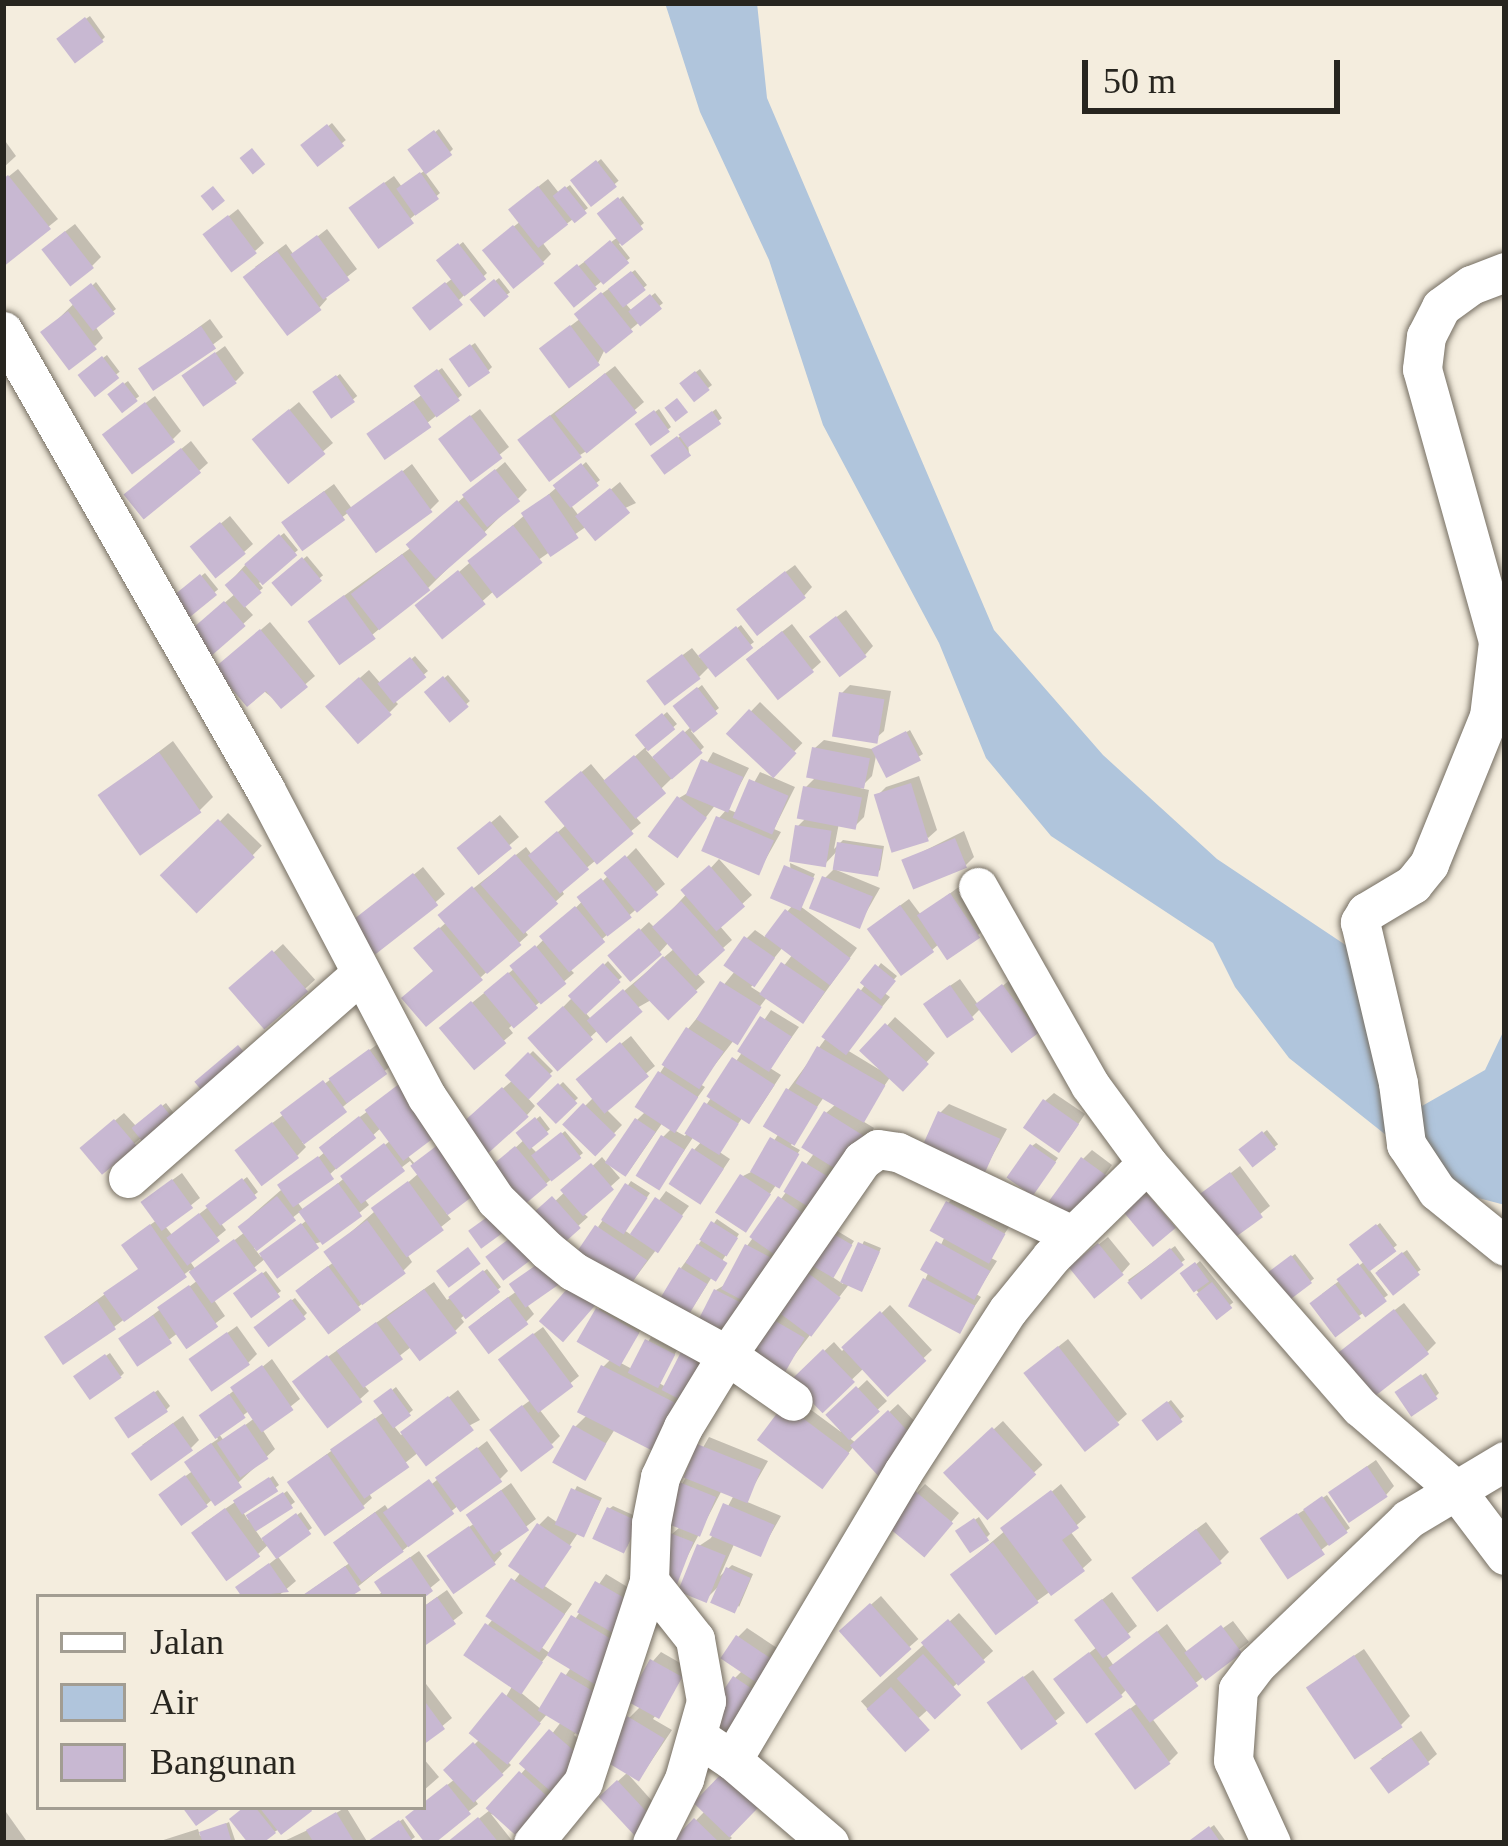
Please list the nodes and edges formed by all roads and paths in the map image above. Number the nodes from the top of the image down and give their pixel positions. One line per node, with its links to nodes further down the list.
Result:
1 (1505, 272): 8 (street)
2 (3, 331): 4 (street)
3 (978, 887): 5 (street)
4 (361, 974): 6 (street); 9 (street)
5 (1147, 1163): 7 (street); 12 (street)
6 (128, 1178)
7 (1072, 1235): 9 (street); 16 (street)
8 (1505, 1246)
9 (727, 1355): 10 (street); 14 (street)
10 (793, 1401)
11 (1505, 1461): 12 (street)
12 (1455, 1489): 13 (street); 20 (street)
13 (1505, 1555)
14 (650, 1581): 15 (street); 17 (street)
15 (698, 1737): 16 (street); 18 (street)
16 (732, 1760): 19 (street)
17 (533, 1843)
18 (652, 1843)
19 (829, 1843)
20 (1271, 1843)

